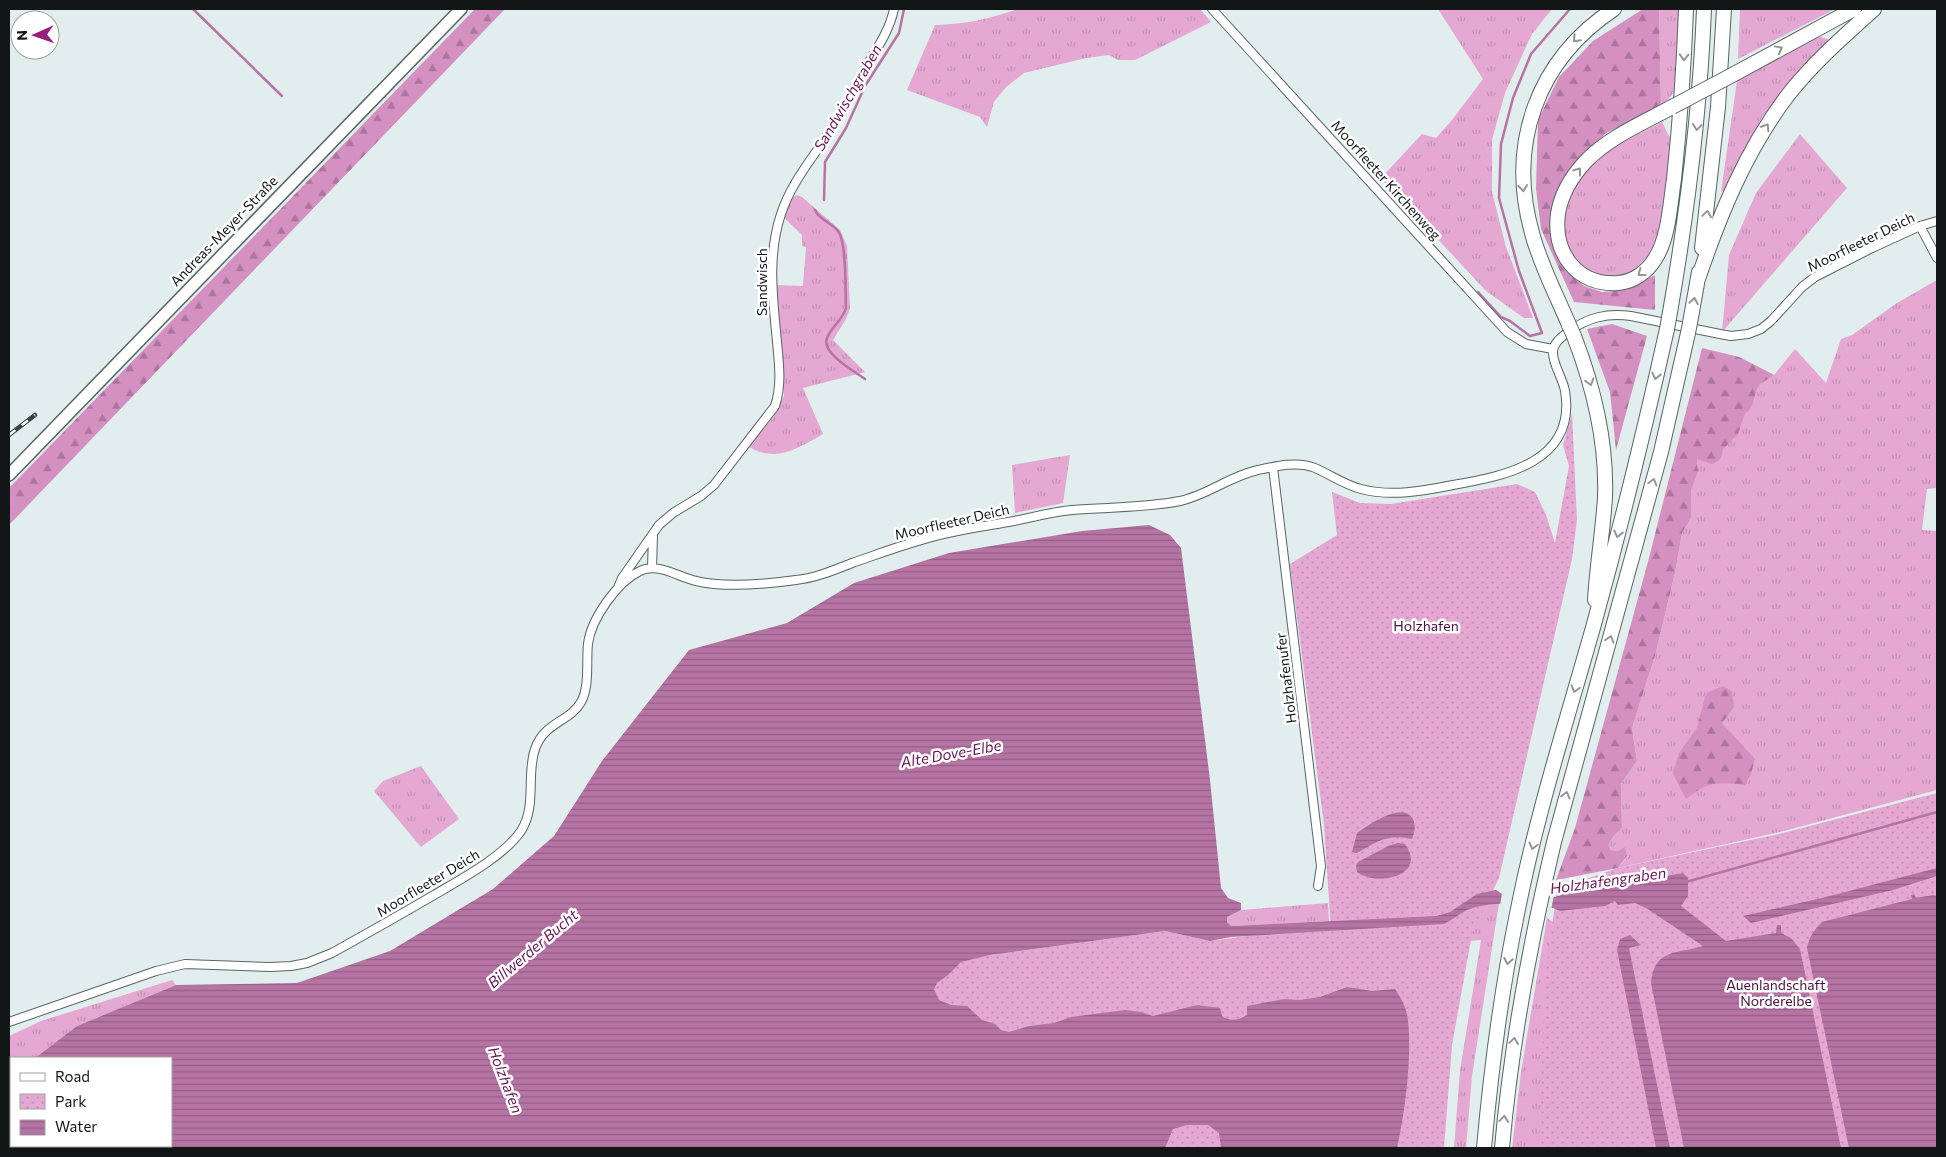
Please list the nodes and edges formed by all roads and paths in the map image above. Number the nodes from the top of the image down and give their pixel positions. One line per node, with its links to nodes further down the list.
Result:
1 (461, 9): 16 (main road, Andreas-Meyer-Straße)
2 (894, 9): 17 (street, Sandwisch)
3 (1212, 9): 14 (street, Moorfleeter Kirchenweg)
4 (1614, 9): 20 (highway, one-way to 20)
5 (1686, 9): 8 (highway, one-way to 8, bridge)
6 (1704, 9): 20 (highway, one-way to 20)
7 (1724, 9): 13 (highway, one-way to 7)
8 (1854, 9)
9 (1874, 9): 13 (highway, one-way to 9)
10 (1937, 220): 11 (street, Moorfleeter Deich)
11 (1920, 226): 12 (street); 14 (street, Moorfleeter Deich)
12 (1937, 258)
13 (1698, 279): 24 (highway, one-way to 13)
14 (1553, 349): 15 (street, Moorfleeter Deich)
15 (1273, 467): 18 (street, Moorfleeter Deich); 21 (street, Holzhafenufer)
16 (9, 475)
17 (653, 533): 18 (street); 19 (street, Sandwisch)
18 (652, 568): 19 (street, Moorfleeter Deich)
19 (616, 590): 22 (street, Moorfleeter Deich)
20 (1594, 625): 23 (highway, one-way to 23)
21 (1318, 886)
22 (9, 1022)
23 (1484, 1148)
24 (1502, 1148)

